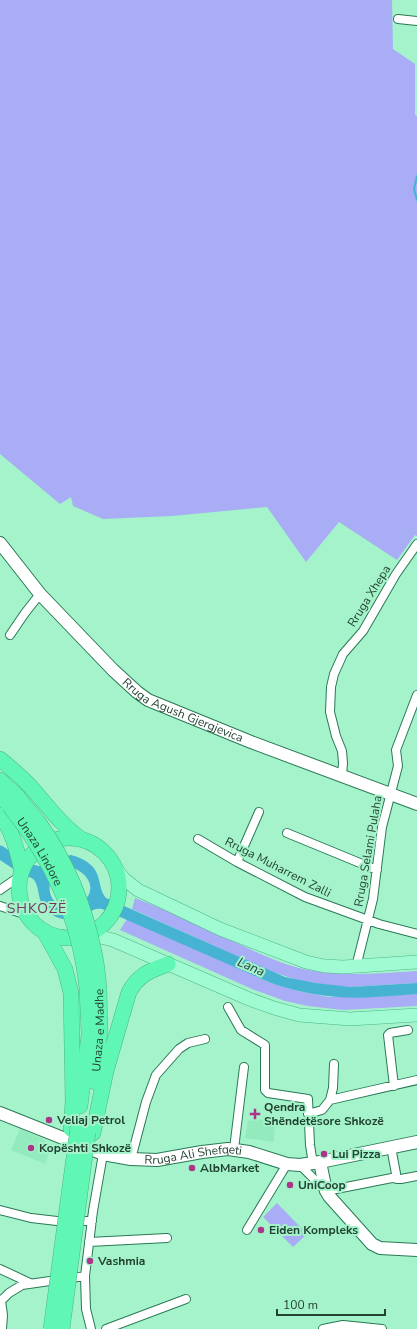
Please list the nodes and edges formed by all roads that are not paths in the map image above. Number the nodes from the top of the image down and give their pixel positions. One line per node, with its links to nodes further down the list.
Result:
1 (398, 19): 2 (street)
2 (417, 21)
3 (0, 544): 5 (main road, Rruga Agush Gjergjevica)
4 (417, 544): 9 (street, Rruga Xhepa)
5 (40, 594): 6 (street); 9 (main road, Rruga Agush Gjergjevica)
6 (10, 635)
7 (417, 695): 11 (street, Rruga Selami Pulaha)
8 (0, 759): 16 (highway)
9 (342, 776): 11 (main road, Rruga Agush Gjergjevica)
10 (0, 780): 12 (highway, Unaza e Madhe)
11 (390, 794): 13 (main road, Rruga Agush Gjergjevica); 21 (street, Rruga Selami Pulaha)
12 (7, 803): 19 (highway); 43 (highway, Unaza e Madhe, bridge)
13 (417, 804)
14 (259, 812): 18 (street)
15 (287, 833): 21 (street)
16 (81, 839): 19 (highway); 20 (highway)
17 (198, 839): 18 (street, Rruga Muharrem Zalli)
18 (237, 862): 25 (street, Rruga Muharrem Zalli)
19 (22, 865): 22 (street); 24 (highway)
20 (117, 870): 28 (highway); 31 (main road)
21 (377, 870): 25 (street, Rruga Selami Pulaha)
22 (0, 890)
23 (0, 906): 24 (street)
24 (27, 915): 26 (highway)
25 (367, 920): 27 (street, Rruga Muharrem Zalli); 31 (street, Rruga Selami Pulaha)
26 (44, 931): 28 (highway); 43 (highway)
27 (417, 934)
28 (82, 936): 30 (main road)
29 (417, 962): 31 (main road)
30 (168, 964): 33 (main road); 43 (highway)
31 (356, 966)
32 (228, 1007): 42 (street)
33 (417, 1015)
34 (408, 1030): 39 (street)
35 (205, 1039): 48 (street)
36 (334, 1064): 40 (street)
37 (244, 1067): 46 (street)
38 (417, 1080): 39 (street)
39 (394, 1086): 40 (street)
40 (330, 1100): 42 (street)
41 (0, 1113): 47 (main road, Rruga Ali Shefqeti)
42 (308, 1114): 49 (street)
43 (83, 1130): 67 (highway, Unaza e Madhe, bridge); 68 (highway, Unaza e Madhe, bridge)
44 (417, 1142): 45 (main road, Rruga Ali Shefqeti)
45 (391, 1148): 49 (main road, Rruga Ali Shefqeti); 53 (street)
46 (234, 1149): 48 (main road, Rruga Ali Shefqeti); 50 (main road, Rruga Ali Shefqeti)
47 (103, 1154): 48 (main road, Rruga Ali Shefqeti); 56 (street)
48 (131, 1159)
49 (316, 1163): 51 (main road, Rruga Ali Shefqeti); 54 (main road)
50 (287, 1164): 51 (main road, Rruga Ali Shefqeti); 57 (street)
51 (300, 1165): 54 (street)
52 (417, 1176): 53 (street)
53 (397, 1178): 54 (street)
54 (326, 1191): 60 (main road)
55 (0, 1210): 56 (street)
56 (92, 1221): 59 (street)
57 (247, 1230)
58 (167, 1238): 59 (street)
59 (89, 1242): 62 (street)
60 (417, 1250)
61 (0, 1269): 63 (street)
62 (85, 1276): 63 (street); 69 (street)
63 (30, 1283): 65 (street)
64 (186, 1299): 70 (street)
65 (0, 1301): 66 (street)
66 (2, 1329)
67 (51, 1329)
68 (62, 1329)
69 (91, 1329)
70 (106, 1329)
71 (323, 1329): 72 (street)
72 (382, 1329)

